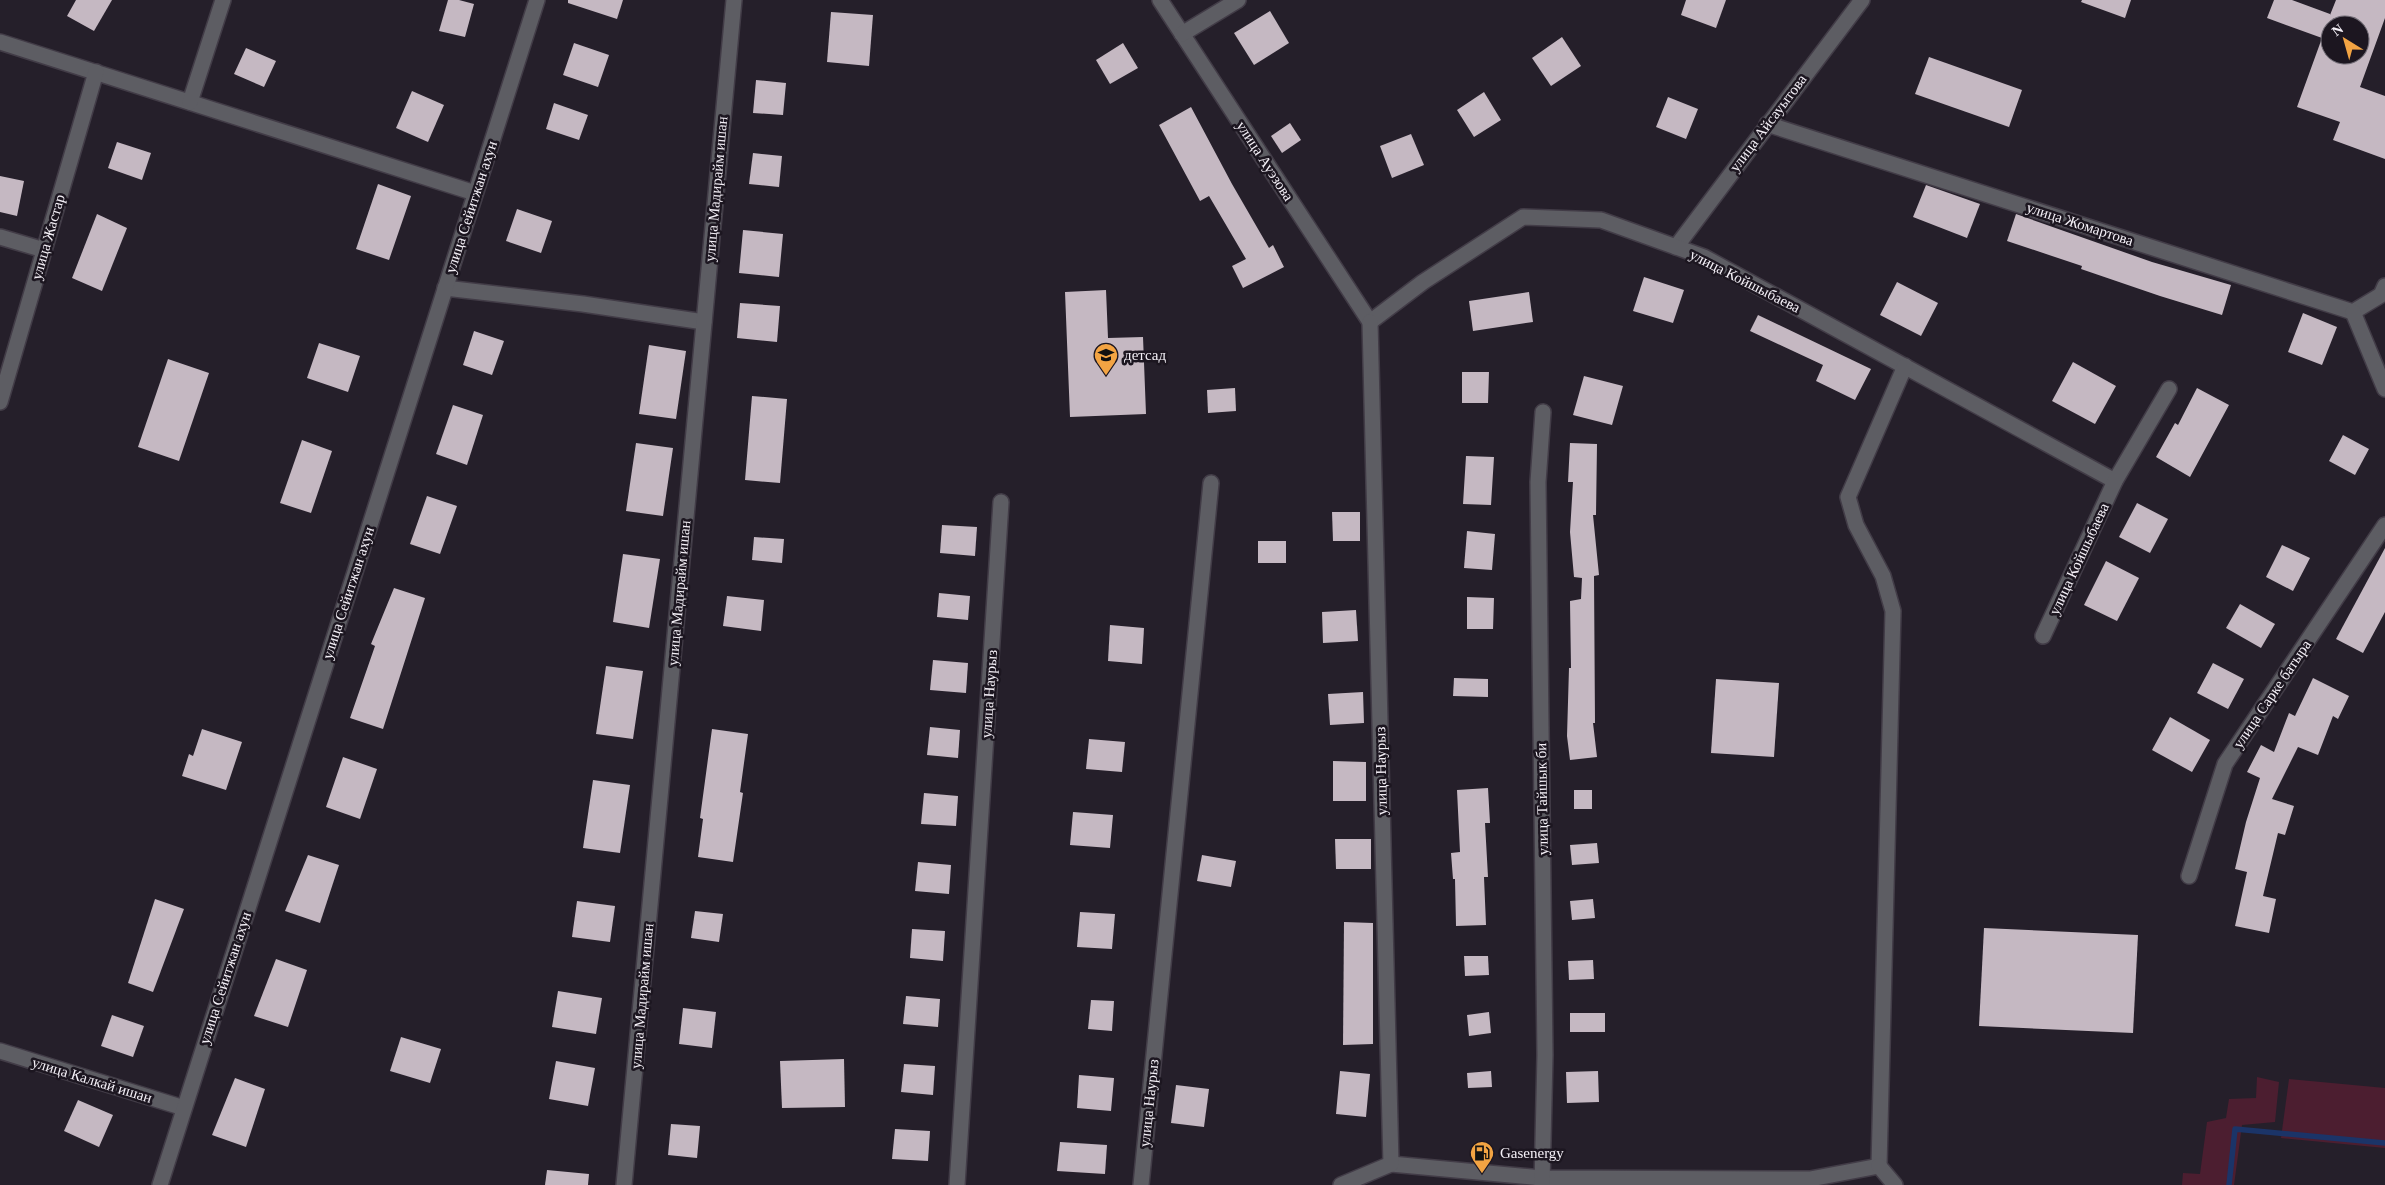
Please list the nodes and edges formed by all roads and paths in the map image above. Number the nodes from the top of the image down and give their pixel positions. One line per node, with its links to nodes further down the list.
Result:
1 (223, 0): 10 (street)
2 (537, 0): 12 (street, улица Сейитжан ахун)
3 (734, 0): 19 (street, улица Мадирайм ишан)
4 (1160, 0): 7 (street, улица Ауэзова)
5 (1238, 0): 7 (street)
6 (1862, 0): 11 (street, улица Айсауытова)
7 (1182, 34): 20 (street, улица Ауэзова)
8 (0, 42): 9 (street)
9 (96, 72): 10 (street); 15 (street, улица Жастар)
10 (190, 102): 12 (street)
11 (1767, 124): 14 (street, улица Айсауытова); 18 (street, улица Жомартова)
12 (475, 193): 17 (street, улица Сейитжан ахун)
13 (0, 237): 15 (street)
14 (1676, 247): 20 (street, улица Койшыбаева); 21 (street, улица Койшыбаева)
15 (44, 250): 24 (street, улица Жастар)
16 (2385, 286): 18 (street)
17 (445, 288): 19 (street); 33 (street, улица Сейитжан ахун)
18 (2353, 312): 22 (street)
19 (704, 322): 38 (street, улица Мадирайм ишан)
20 (1370, 322): 34 (street, улица Наурыз)
21 (1905, 366): 26 (street, улица Койшыбаева); 35 (street)
22 (2385, 388)
23 (2169, 389): 26 (street, улица Койшыбаева)
24 (0, 402)
25 (1543, 412): 36 (street, улица Тайшык би)
26 (2114, 481): 30 (street, улица Койшыбаева)
27 (1211, 483): 40 (street, улица Наурыз)
28 (1001, 502): 39 (street, улица Наурыз)
29 (2385, 525): 31 (street, улица Сарке батыра)
30 (2043, 636)
31 (2189, 876)
32 (0, 1051): 33 (street, улица Калкай ишан)
33 (184, 1108): 37 (street, улица Сейитжан ахун)
34 (1391, 1164): 36 (street); 41 (street)
35 (1879, 1166): 36 (street); 42 (street)
36 (1542, 1182)
37 (160, 1185)
38 (624, 1185)
39 (957, 1185)
40 (1141, 1185)
41 (1341, 1185)
42 (1895, 1185)

